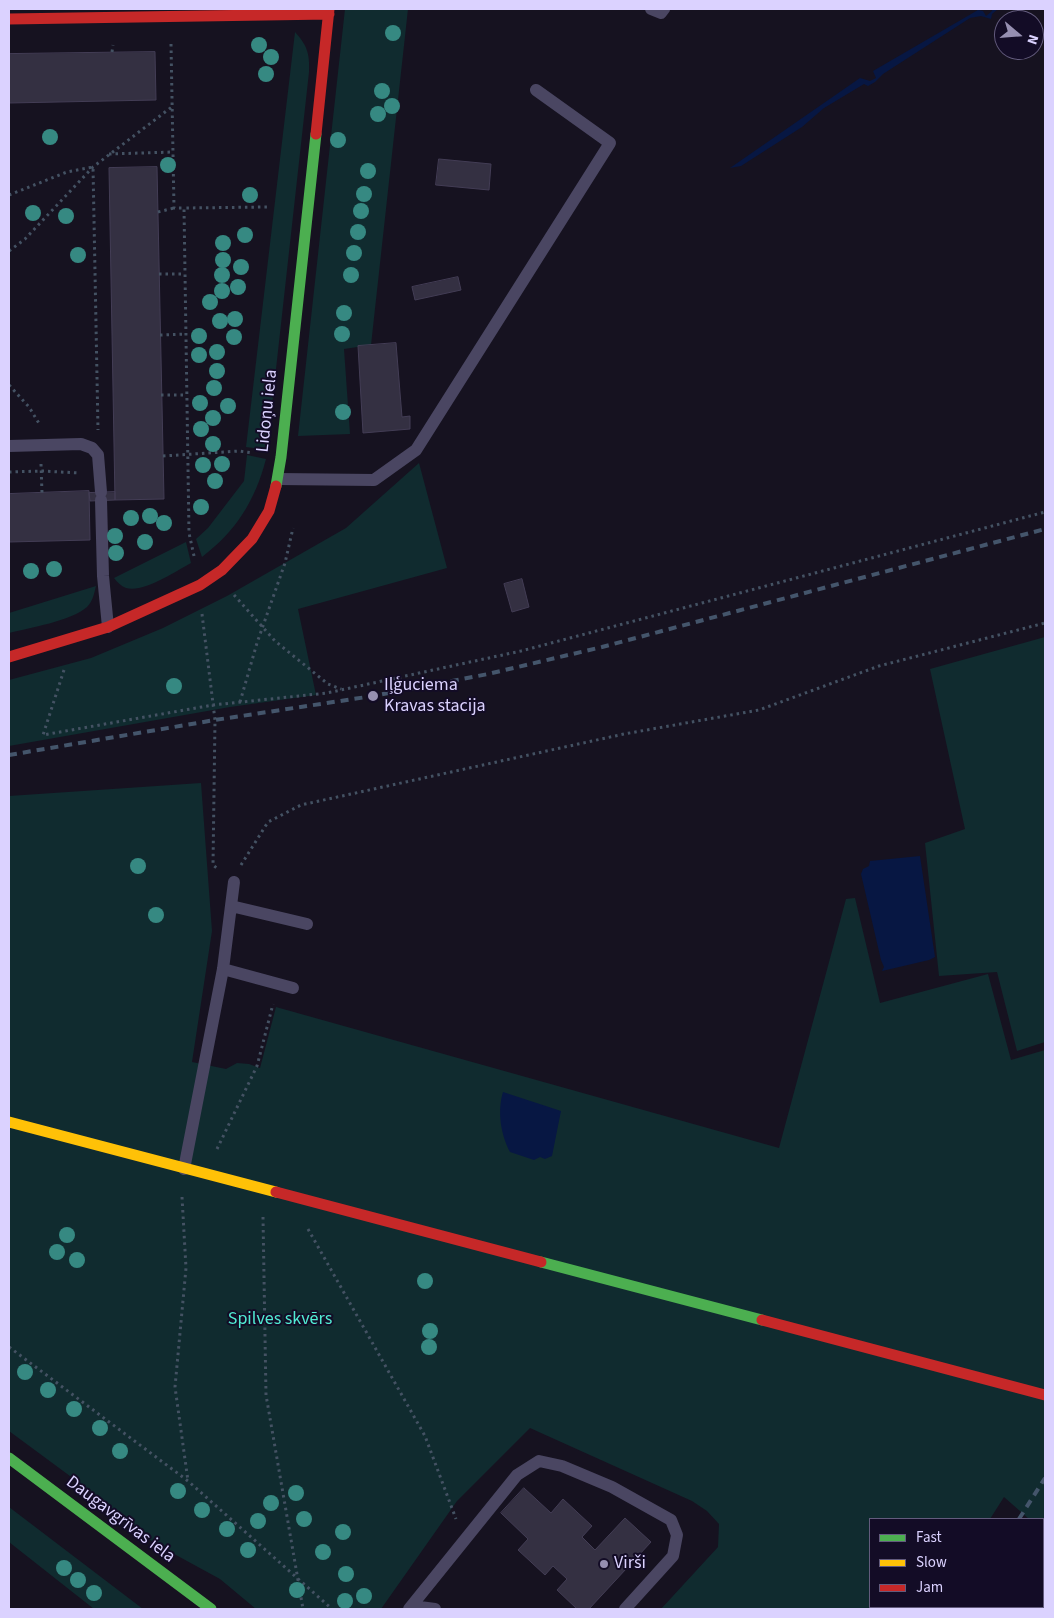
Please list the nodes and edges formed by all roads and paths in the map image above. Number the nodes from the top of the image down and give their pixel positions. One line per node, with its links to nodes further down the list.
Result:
1 (651, 9): 2 (lane)
2 (664, 9)
3 (170, 12): 4 (street); 6 (street); 8 (path)
4 (244, 12): 5 (street)
5 (329, 12): 34 (street, Lidoņu iela)
6 (9, 19)
7 (536, 90): 34 (lane)
8 (173, 106): 9 (path); 10 (path)
9 (173, 152): 10 (path); 14 (path)
10 (108, 154): 11 (path)
11 (93, 167): 12 (path); 17 (path); 29 (path)
12 (9, 195)
13 (268, 207): 15 (path)
14 (174, 208): 15 (path); 16 (path)
15 (184, 208): 19 (path)
16 (158, 212)
17 (9, 251)
18 (159, 274): 19 (path)
19 (185, 274): 20 (path)
20 (186, 334): 21 (path); 24 (path)
21 (160, 335)
22 (9, 385): 25 (path)
23 (161, 395): 24 (path)
24 (187, 395): 28 (path)
25 (41, 445): 26 (lane); 29 (lane); 31 (path)
26 (9, 446)
27 (239, 451): 28 (path)
28 (188, 455): 30 (path); 39 (path)
29 (98, 456): 33 (lane)
30 (163, 456)
31 (42, 471): 32 (path); 33 (path); 35 (path)
32 (9, 472)
33 (101, 477): 41 (lane)
34 (278, 479): 38 (street, Lidoņu iela)
35 (42, 493)
36 (1045, 512): 45 (path)
37 (294, 525): 42 (path)
38 (216, 574): 39 (street, Lidoņu iela); 42 (path)
39 (200, 585): 41 (street, Lidoņu iela); 47 (path)
40 (1045, 623): 48 (path)
41 (108, 627): 43 (street, Lidoņu iela)
42 (263, 627): 45 (path); 46 (path)
43 (73, 638): 44 (street, Lidoņu iela); 47 (path)
44 (9, 657)
45 (341, 689): 46 (path)
46 (240, 702): 47 (path)
47 (213, 705): 48 (path)
48 (234, 882): 49 (lane)
49 (231, 906): 50 (lane); 51 (lane)
50 (307, 924)
51 (223, 969): 52 (lane); 55 (lane)
52 (278, 984): 53 (lane); 56 (path)
53 (293, 988)
54 (9, 1122): 55 (street)
55 (184, 1168): 56 (street)
56 (210, 1175): 57 (street)
57 (258, 1187): 61 (street); 65 (path)
58 (182, 1195): 63 (path)
59 (308, 1228): 64 (path)
60 (9, 1347): 63 (path)
61 (1045, 1394)
62 (9, 1458): 67 (street, Daugavgrīvas iela)
63 (188, 1481): 65 (path)
64 (464, 1540): 66 (lane); 71 (lane)
65 (299, 1580): 68 (path); 69 (path)
66 (410, 1608): 70 (lane)
67 (211, 1609)
68 (303, 1609)
69 (332, 1609)
70 (435, 1609)
71 (625, 1609)

